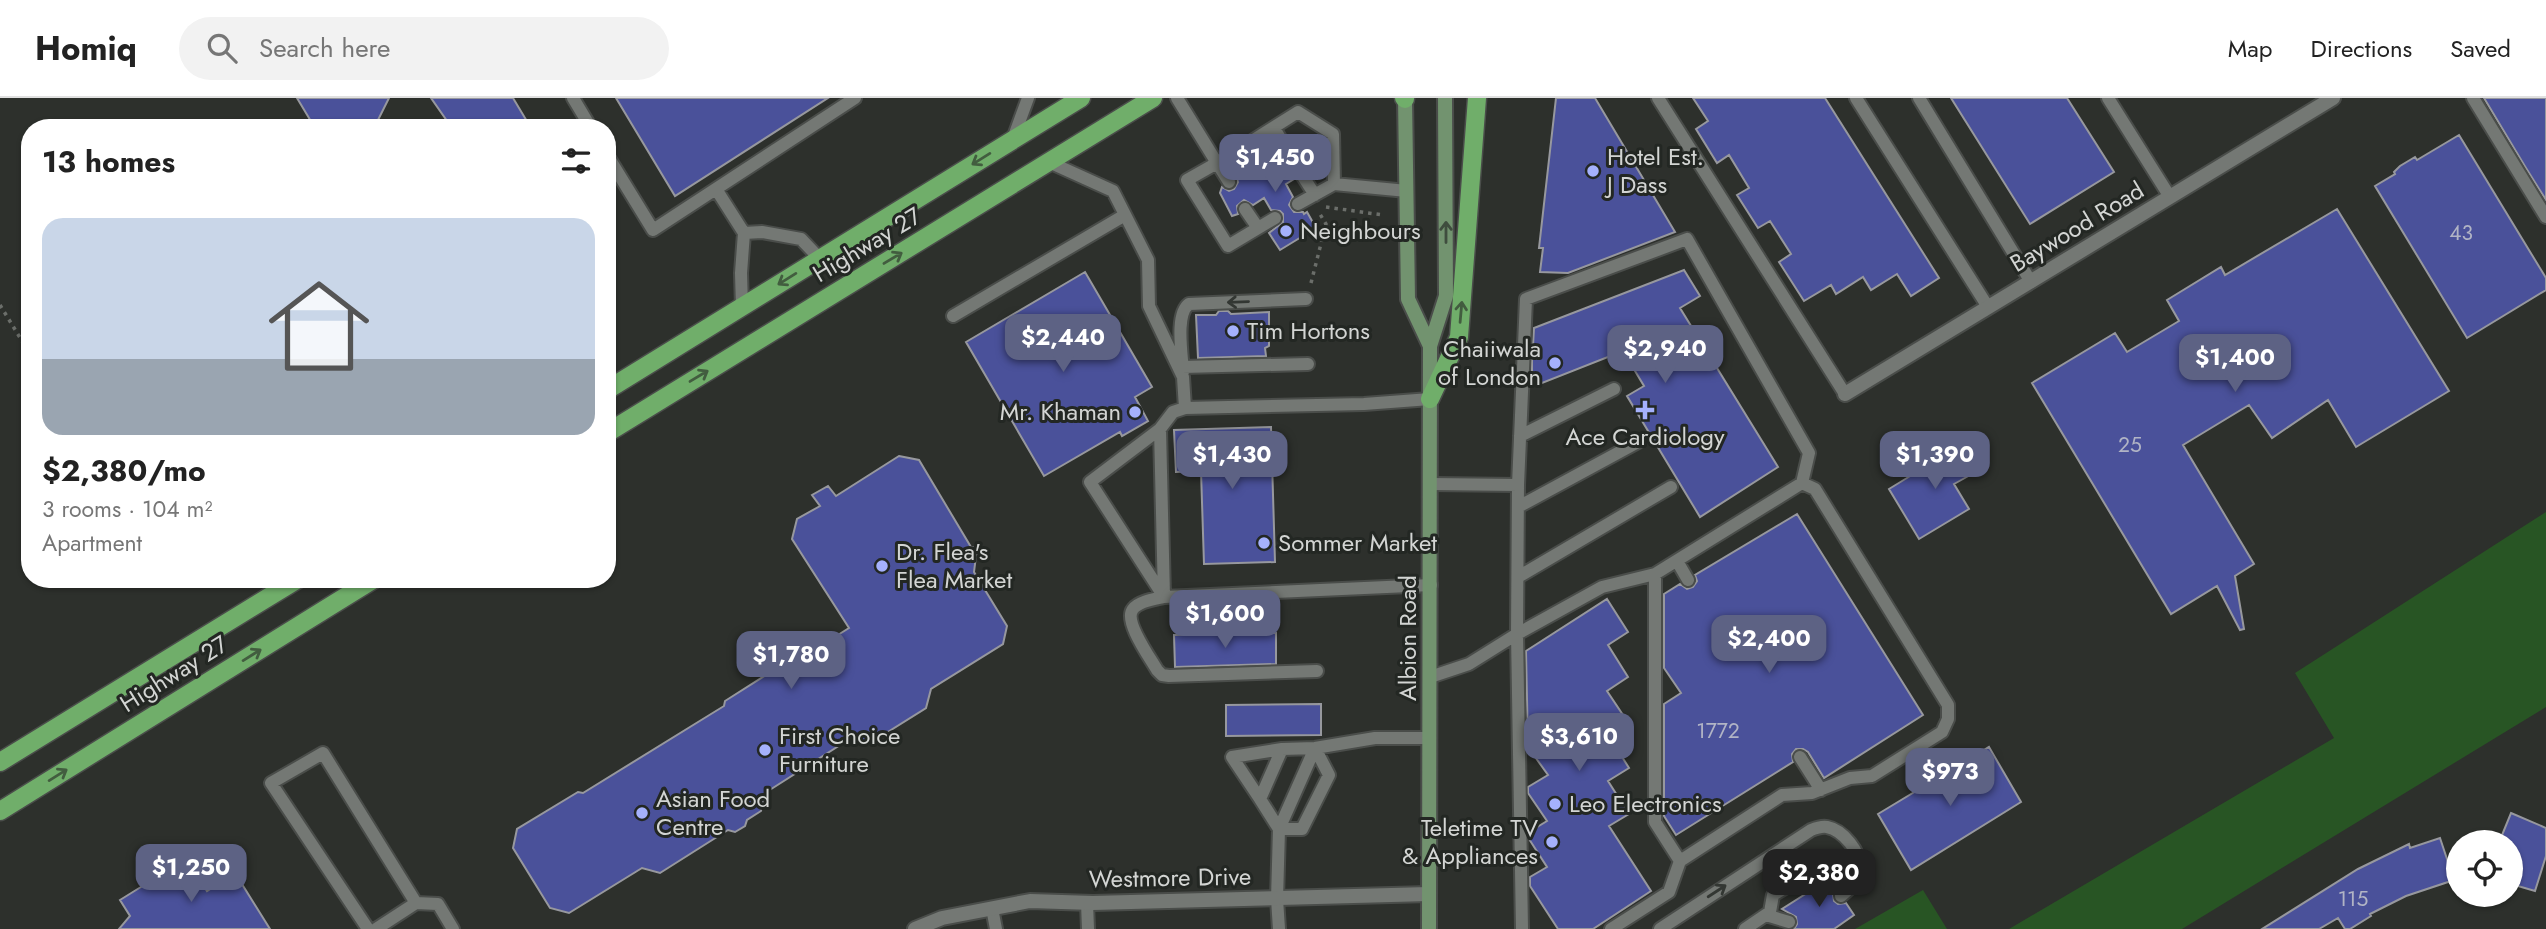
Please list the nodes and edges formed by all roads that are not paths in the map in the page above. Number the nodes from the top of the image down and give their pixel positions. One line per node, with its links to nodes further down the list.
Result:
1 (573, 98): 16 (lane)
2 (855, 98): 28 (lane)
3 (1028, 98): 18 (lane)
4 (1081, 98): 18 (main road, Highway 27)
5 (1153, 98): 21 (main road, Highway 27)
6 (1177, 98): 22 (lane)
7 (1404, 98): 29 (main road, Albion Road)
8 (1445, 98): 45 (main road, Albion Road, one-way to 8)
9 (1476, 98): 51 (main road, one-way to 9)
10 (1658, 98): 50 (lane)
11 (1856, 98): 43 (lane)
12 (1919, 98): 40 (lane)
13 (2108, 98): 31 (lane)
14 (2333, 98): 31 (street, Baywood Road)
15 (2473, 98): 35 (lane)
16 (586, 119)
17 (1274, 128): 19 (lane); 20 (lane); 27 (lane)
18 (1013, 139): 39 (main road, Highway 27, one-way to 39)
19 (1249, 143): 22 (lane); 23 (lane)
20 (1286, 148)
21 (1049, 162): 34 (lane); 53 (main road, Highway 27, one-way to 21)
22 (1217, 163): 26 (lane); 37 (lane)
23 (1261, 163)
24 (616, 170): 28 (lane)
25 (1302, 175): 30 (lane)
26 (1229, 182)
27 (1334, 184): 29 (lane); 30 (lane)
28 (716, 189): 38 (lane)
29 (1407, 191): 45 (main road, Albion Road)
30 (1315, 195): 32 (lane)
31 (2170, 197): 40 (street, Baywood Road)
32 (1298, 204)
33 (1245, 209): 37 (lane)
34 (1125, 215): 44 (lane); 47 (lane)
35 (2546, 217)
36 (1275, 218): 37 (lane)
37 (1258, 228)
38 (744, 233): 39 (lane); 42 (lane)
39 (820, 259): 42 (main road, Highway 27, one-way to 42)
40 (2031, 282): 43 (street, Baywood Road)
41 (1307, 299): 47 (lane, one-way to 47)
42 (742, 307): 48 (main road, Highway 27)
43 (1988, 307): 50 (street, Baywood Road)
44 (953, 316)
45 (1430, 346): 51 (main road, Albion Road)
46 (1308, 364): 47 (lane)
47 (1183, 372): 52 (lane)
48 (616, 384)
49 (1614, 389): 55 (lane)
50 (1845, 394)
51 (1430, 399): 52 (lane); 58 (main road, Albion Road)
52 (1185, 408): 54 (lane)
53 (616, 427)
54 (1160, 429): 69 (lane); 69 (lane)
55 (1520, 436): 57 (lane); 59 (lane)
56 (1639, 442): 61 (lane)
57 (1802, 482): 62 (lane); 78 (lane)
58 (1431, 484): 59 (lane); 66 (main road, Albion Road)
59 (1518, 485): 61 (lane)
60 (1671, 487): 64 (lane)
61 (1518, 507): 64 (lane)
62 (1677, 561): 63 (lane); 65 (lane)
63 (1655, 575): 70 (lane); 82 (lane)
64 (1518, 577): 70 (lane)
65 (1689, 579)
66 (1431, 585): 69 (lane); 72 (main road, Albion Road)
67 (284, 588): 77 (main road, Highway 27)
68 (359, 588): 80 (main road, Highway 27, one-way to 68)
69 (1164, 597): 71 (lane)
70 (1517, 634): 72 (lane); 100 (lane)
71 (1317, 671)
72 (1430, 677): 73 (main road, Albion Road)
73 (1430, 738): 74 (lane); 84 (main road, Albion Road)
74 (1315, 748): 75 (lane); 81 (lane); 81 (lane)
75 (1282, 749): 79 (lane); 79 (lane)
76 (1800, 757): 78 (lane)
77 (0, 761)
78 (1821, 790): 82 (lane)
79 (1260, 799): 81 (lane)
80 (0, 811)
81 (1279, 829): 86 (lane)
82 (1680, 861): 101 (lane)
83 (1830, 861): 90 (lane)
84 (1429, 894): 86 (street, Westmore Drive); 99 (main road, Albion Road)
85 (1841, 896): 102 (lane, one-way to 85)
86 (1277, 899): 88 (street, Westmore Drive); 98 (lane)
87 (416, 903): 92 (lane); 93 (lane); 94 (lane)
88 (1087, 903): 89 (street, Westmore Drive); 97 (lane)
89 (992, 908): 95 (street, Westmore Drive); 96 (lane)
90 (1766, 915): 91 (lane); 103 (lane)
91 (1789, 922)
92 (368, 929)
93 (376, 929)
94 (453, 929)
95 (915, 929)
96 (996, 929)
97 (1088, 929)
98 (1279, 929)
99 (1429, 929)
100 (1522, 929)
101 (1611, 929)
102 (1660, 929)
103 (1745, 929)

